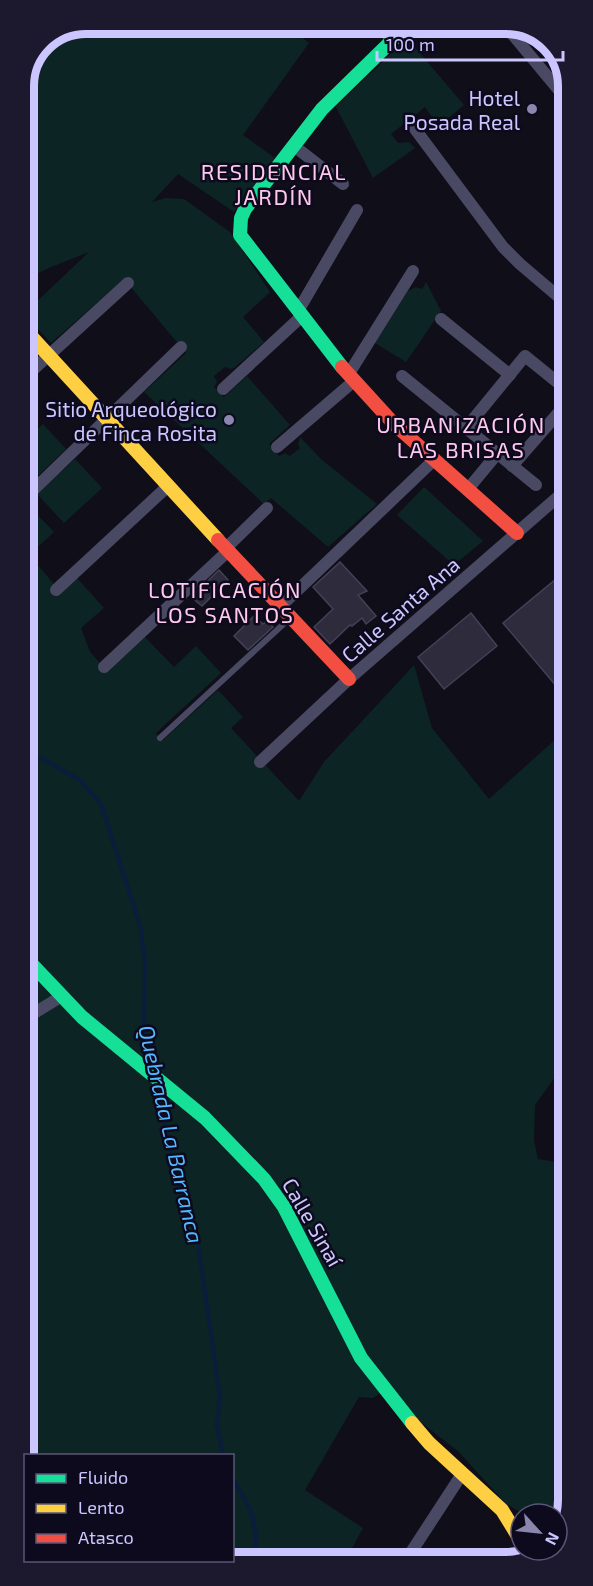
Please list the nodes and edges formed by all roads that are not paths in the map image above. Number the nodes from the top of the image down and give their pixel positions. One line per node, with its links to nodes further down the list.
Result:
1 (388, 35): 4 (street)
2 (398, 35): 4 (street)
3 (513, 35): 5 (street)
4 (393, 39): 7 (street)
5 (558, 89)
6 (415, 129): 12 (street)
7 (294, 146): 8 (street); 13 (street)
8 (343, 184)
9 (357, 210): 13 (street)
10 (413, 272): 21 (street)
11 (128, 283): 17 (street)
12 (558, 296)
13 (300, 314): 21 (street); 23 (street)
14 (441, 319): 19 (street)
15 (35, 340): 17 (street)
16 (181, 347): 25 (street)
17 (48, 355): 18 (street); 25 (street)
18 (35, 368)
19 (510, 375): 22 (street); 26 (street)
20 (402, 376): 26 (street)
21 (351, 378): 27 (street); 29 (street)
22 (558, 383)
23 (224, 389)
24 (558, 413): 30 (street)
25 (107, 418): 32 (street); 33 (street)
26 (466, 428): 28 (street)
27 (278, 447)
28 (497, 454): 30 (street); 34 (street)
29 (435, 459): 34 (street); 40 (street)
30 (512, 466): 31 (street)
31 (536, 485)
32 (167, 487): 38 (street); 39 (street)
33 (35, 489)
34 (468, 489): 37 (street)
35 (558, 497): 37 (street, Calle Santa Ana)
36 (267, 508): 38 (street)
37 (517, 533): 43 (street, Calle Santa Ana)
38 (226, 550): 40 (street); 42 (street)
39 (56, 590)
40 (280, 607): 41 (street)
41 (291, 617): 43 (street); 44 (lane)
42 (104, 667)
43 (349, 679): 45 (street, Calle Santa Ana)
44 (159, 738)
45 (260, 762)
46 (34, 967): 47 (street, Calle Sinaí)
47 (62, 996): 48 (street); 49 (street, Calle Sinaí)
48 (34, 1013)
49 (462, 1474): 50 (street, Calle Sinaí); 51 (street)
50 (509, 1522)
51 (411, 1552)

